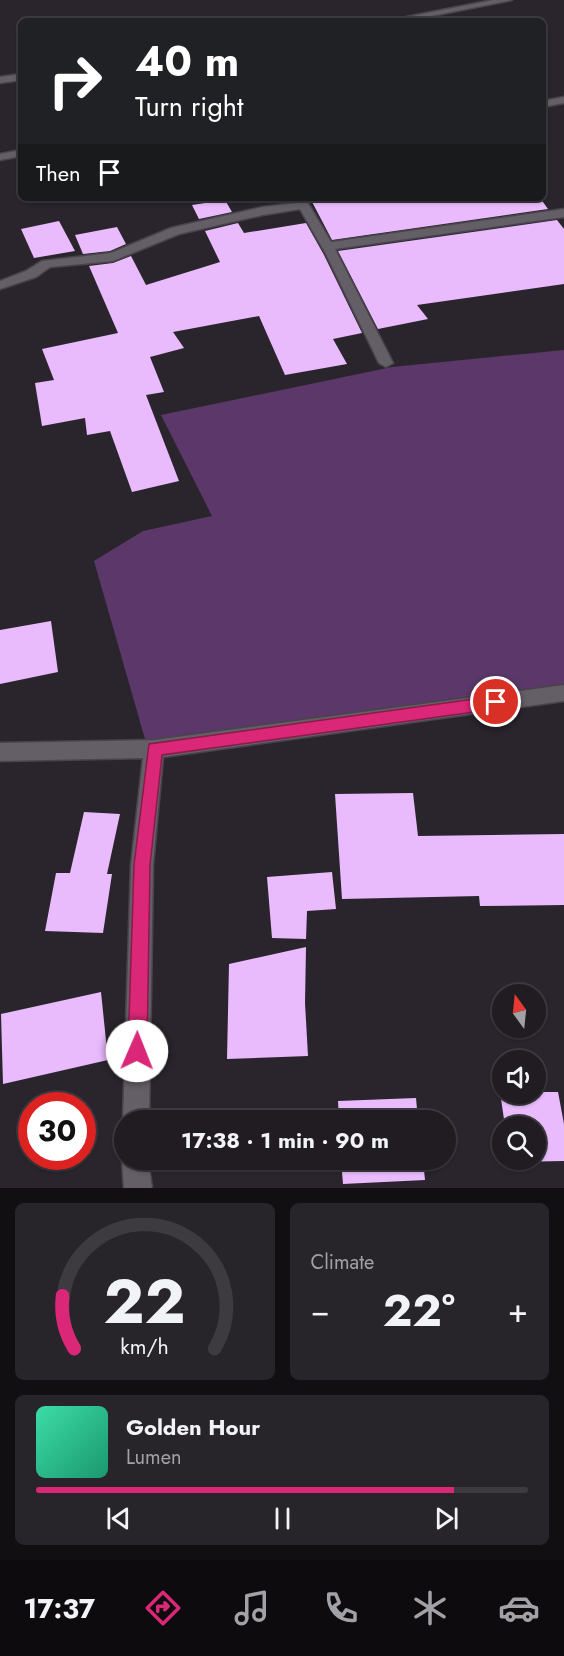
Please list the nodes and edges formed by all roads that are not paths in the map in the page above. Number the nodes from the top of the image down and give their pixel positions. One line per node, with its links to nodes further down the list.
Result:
1 (508, 0): 2 (street)
2 (408, 18)
3 (18, 77): 4 (street)
4 (0, 80)
5 (564, 100): 6 (street)
6 (546, 103)
7 (18, 154): 8 (street)
8 (0, 157)
9 (301, 202): 11 (street); 12 (street)
10 (564, 213): 11 (street)
11 (327, 246): 13 (street)
12 (0, 285)
13 (386, 363)
14 (564, 693): 15 (street)
15 (154, 749): 16 (street); 17 (street)
16 (0, 752)
17 (136, 1110)
18 (136, 1170): 19 (street)
19 (138, 1188)

